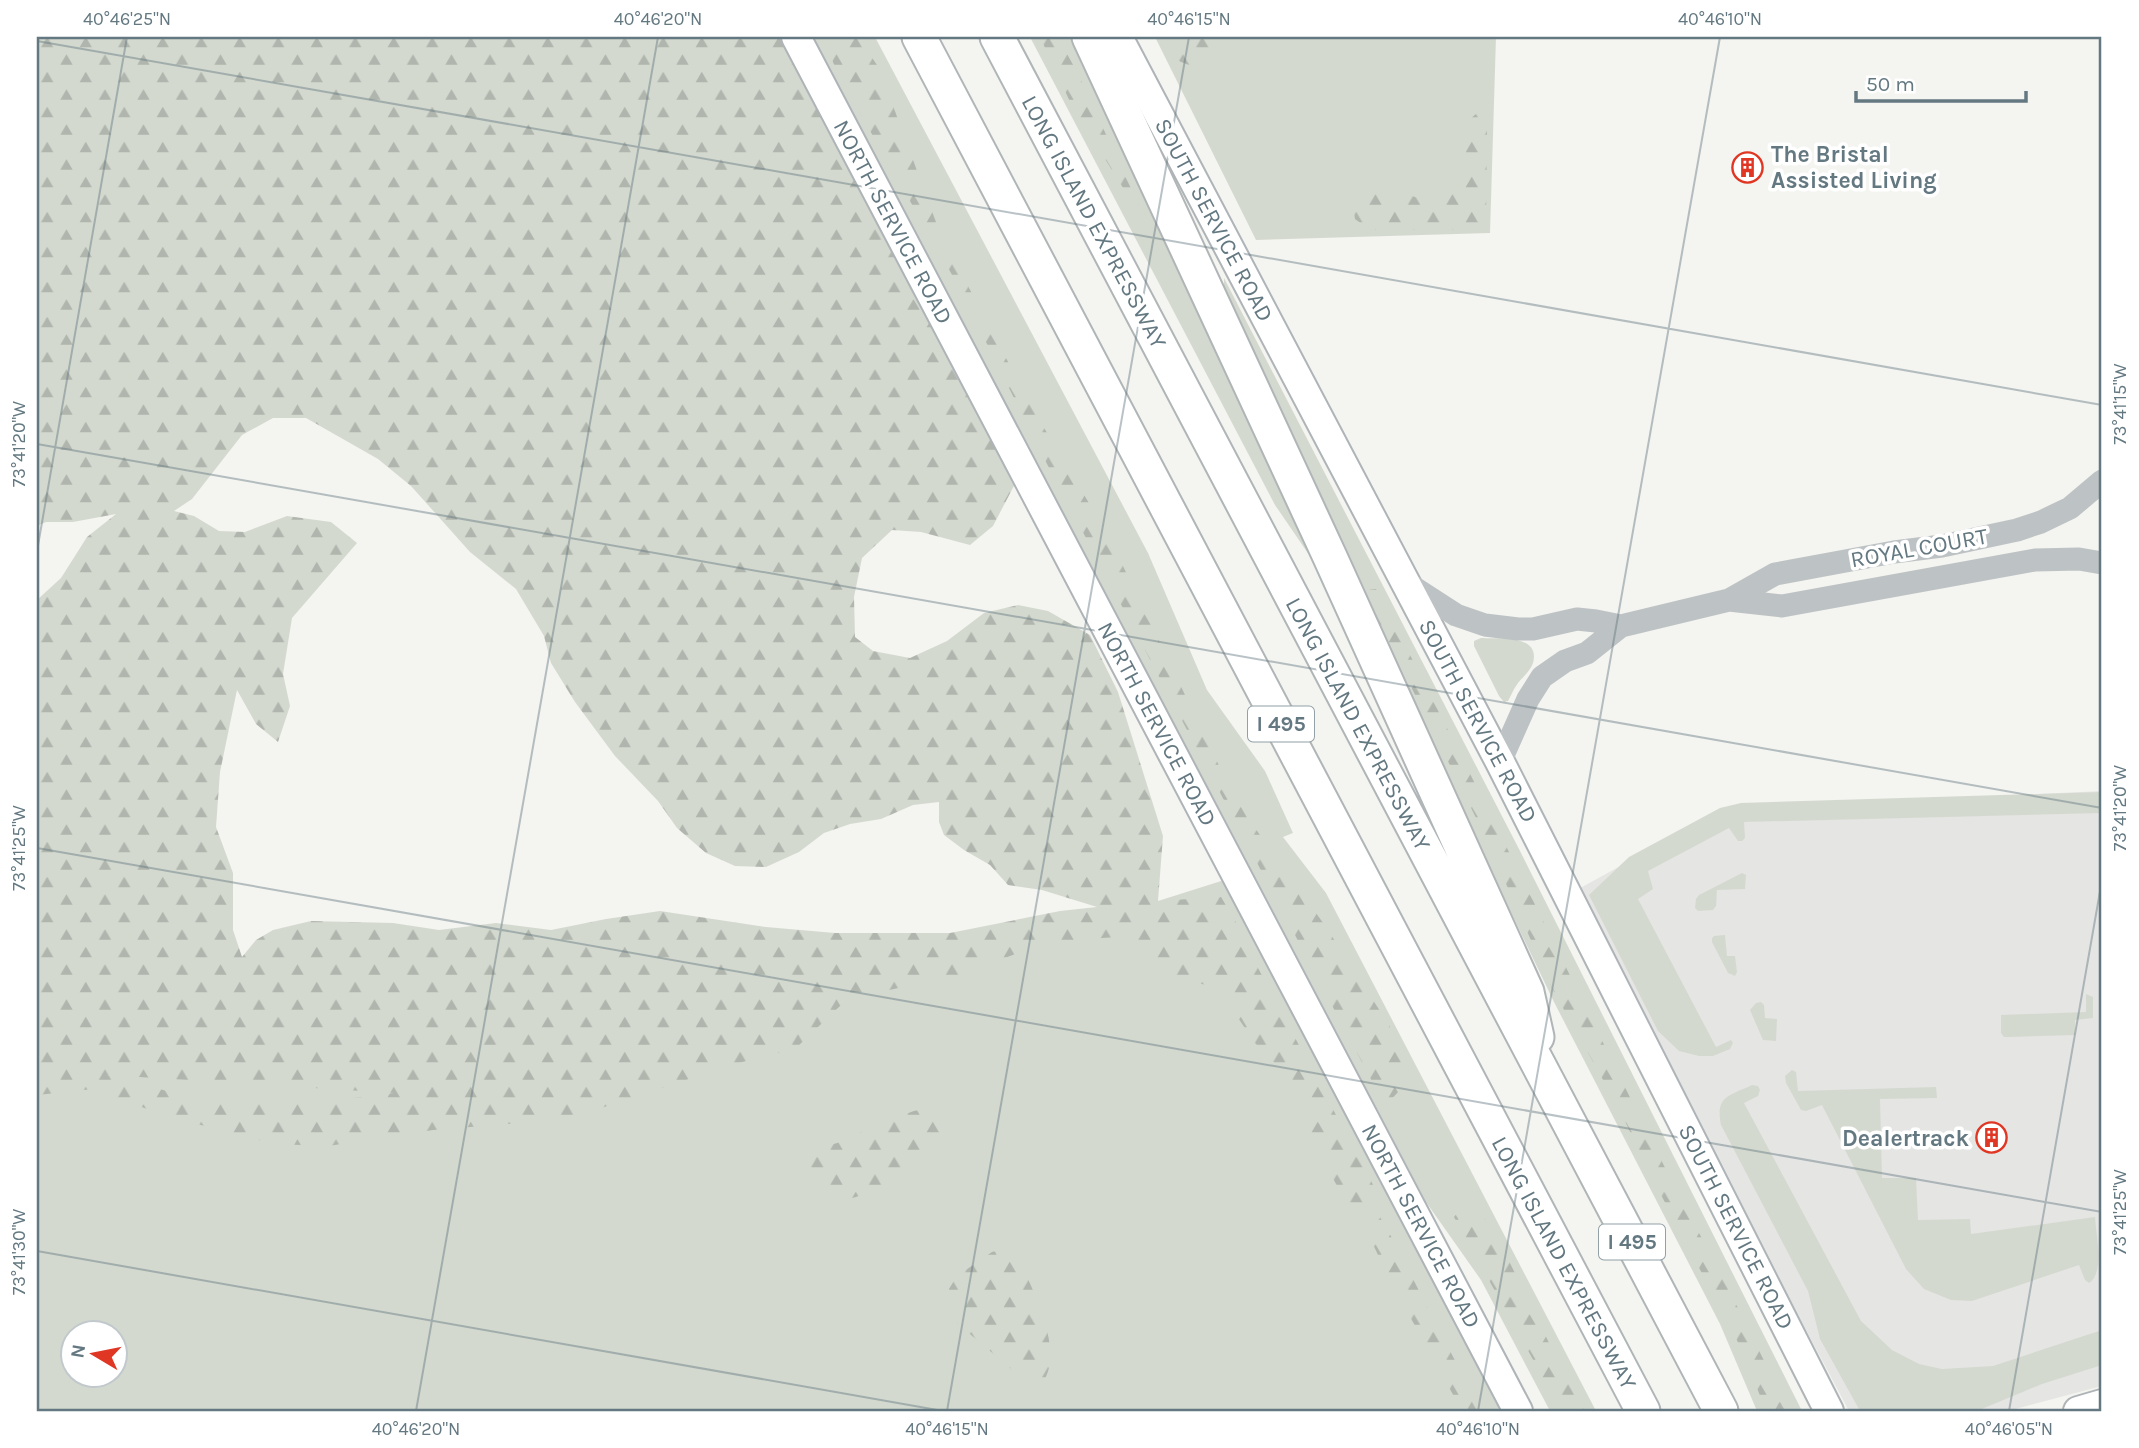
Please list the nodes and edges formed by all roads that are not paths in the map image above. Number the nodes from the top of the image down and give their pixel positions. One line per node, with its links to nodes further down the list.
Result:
1 (796, 37): 14 (main road, NORTH SERVICE ROAD)
2 (919, 37): 15 (highway, LONG ISLAND EXPRESSWAY / I 495)
3 (997, 37): 12 (highway, LONG ISLAND EXPRESSWAY / I 495)
4 (1089, 37): 12 (highway)
5 (1118, 37): 8 (main road, SOUTH SERVICE ROAD)
6 (2102, 481): 9 (street, ROYAL COURT)
7 (2102, 563): 9 (street, ROYAL COURT)
8 (1405, 582): 10 (street); 11 (main road, SOUTH SERVICE ROAD)
9 (1729, 600): 10 (street, ROYAL COURT)
10 (1621, 626): 11 (street)
11 (1500, 762): 17 (main road, SOUTH SERVICE ROAD)
12 (1544, 1073): 16 (highway, LONG ISLAND EXPRESSWAY / I 495)
13 (2102, 1404): 18 (main road)
14 (1518, 1411)
15 (1643, 1411)
16 (1721, 1411)
17 (1829, 1411)
18 (2078, 1411)

